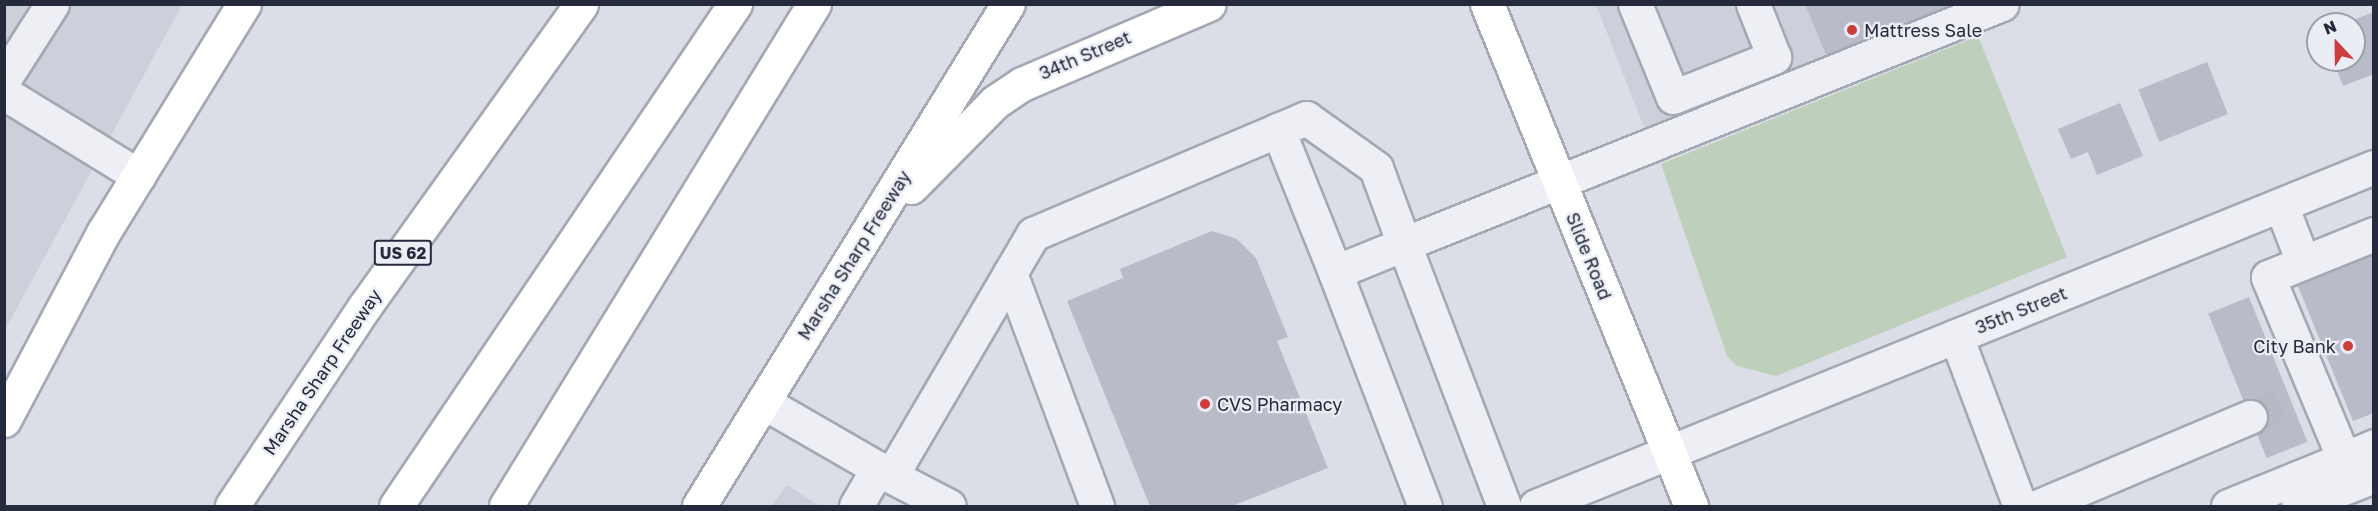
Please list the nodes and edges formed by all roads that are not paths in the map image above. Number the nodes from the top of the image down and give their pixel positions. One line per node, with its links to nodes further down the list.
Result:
1 (52, 4): 12 (street)
2 (244, 4): 16 (main road)
3 (581, 4): 37 (main road, Marsha Sharp Freeway / US 62)
4 (735, 4): 38 (main road)
5 (814, 4): 39 (main road)
6 (1008, 4): 19 (main road, Marsha Sharp Freeway)
7 (1209, 4): 19 (main road, 34th Street)
8 (1487, 4): 17 (main road, Slide Road)
9 (1635, 4): 10 (street)
10 (1753, 4)
11 (2002, 4): 17 (street)
12 (4, 79)
13 (4, 93): 16 (street)
14 (1278, 130): 21 (street); 23 (street); 24 (street)
15 (2373, 167): 18 (street, 35th Street)
16 (139, 176): 26 (main road)
17 (1560, 183): 21 (street); 32 (main road, Slide Road)
18 (2281, 205): 22 (street); 25 (street, 35th Street)
19 (871, 228): 28 (main road, Marsha Sharp Freeway)
20 (2373, 234): 22 (street)
21 (1404, 244): 23 (street); 45 (street)
22 (2303, 262): 33 (street)
23 (1335, 272): 44 (street)
24 (1010, 273): 34 (street); 43 (street)
25 (1956, 336): 32 (street, 35th Street); 48 (street)
26 (32, 368): 27 (main road); 30 (main road)
27 (4, 389)
28 (763, 402): 34 (street); 40 (main road, Marsha Sharp Freeway)
29 (2250, 417): 36 (street)
30 (4, 420)
31 (2373, 446): 33 (street)
32 (1669, 453): 46 (street, 35th Street); 47 (main road, Slide Road)
33 (2344, 459): 50 (street)
34 (884, 472): 41 (street); 42 (street)
35 (2373, 476): 51 (street)
36 (2092, 496): 49 (street)
37 (232, 507)
38 (396, 507)
39 (506, 507)
40 (699, 507)
41 (856, 507)
42 (949, 507)
43 (1097, 507)
44 (1425, 507)
45 (1504, 507)
46 (1536, 507)
47 (1691, 507)
48 (2020, 507)
49 (2038, 507)
50 (2228, 507)
51 (2298, 507)

